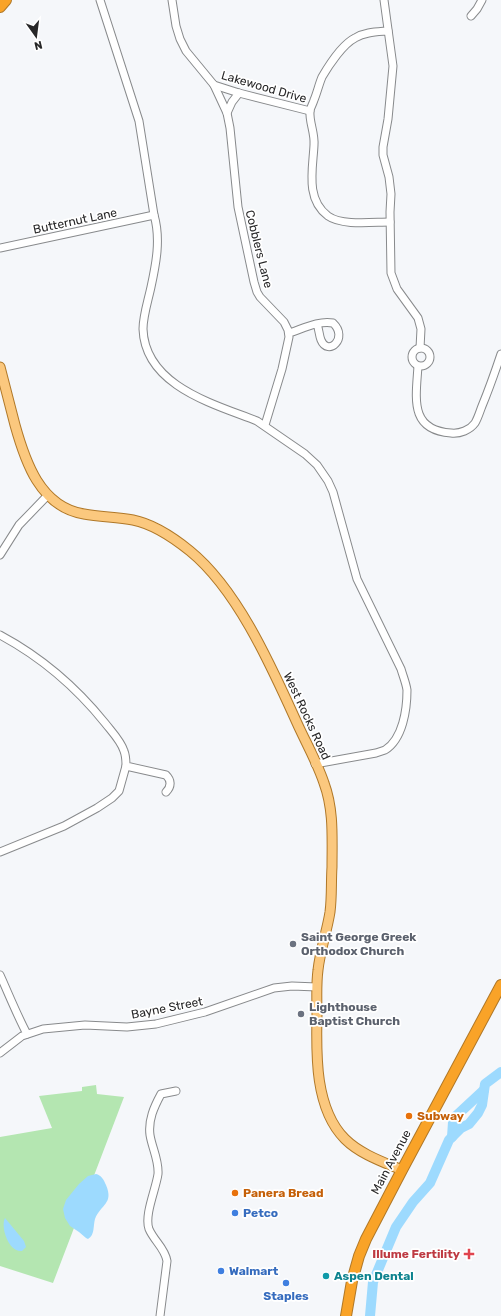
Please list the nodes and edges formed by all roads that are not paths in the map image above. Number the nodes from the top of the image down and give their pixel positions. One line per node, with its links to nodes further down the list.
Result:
1 (6, 0): 6 (highway)
2 (100, 0): 13 (street)
3 (172, 0): 9 (street, Lakewood Drive)
4 (384, 0): 8 (street)
5 (482, 0): 7 (street)
6 (0, 7)
7 (471, 16)
8 (388, 31): 11 (street); 14 (street)
9 (214, 85): 10 (street, Lakewood Drive); 12 (street, Cobblers Lane)
10 (238, 93): 11 (street, Lakewood Drive); 12 (street)
11 (310, 111): 14 (street)
12 (227, 113): 17 (street, Cobblers Lane)
13 (154, 215): 15 (street, Butternut Lane); 22 (street)
14 (390, 222): 18 (street)
15 (0, 248)
16 (317, 324): 17 (street)
17 (289, 333): 22 (street)
18 (422, 348): 20 (street); 20 (street)
19 (501, 354): 20 (street)
20 (418, 366)
21 (0, 367): 23 (main road, West Rocks Road)
22 (265, 425): 26 (street)
23 (48, 495): 24 (street); 26 (main road, West Rocks Road)
24 (0, 555)
25 (0, 635): 27 (street)
26 (316, 764): 32 (main road, West Rocks Road)
27 (126, 766): 28 (street); 29 (street)
28 (166, 792)
29 (0, 852)
30 (0, 975): 33 (street)
31 (501, 985): 36 (highway, Main Avenue)
32 (317, 987): 33 (street, Bayne Street); 36 (main road, West Rocks Road)
33 (27, 1034): 34 (street, Bayne Street)
34 (0, 1053)
35 (176, 1091): 37 (street)
36 (402, 1170): 38 (highway, Main Avenue)
37 (160, 1316)
38 (346, 1316)

